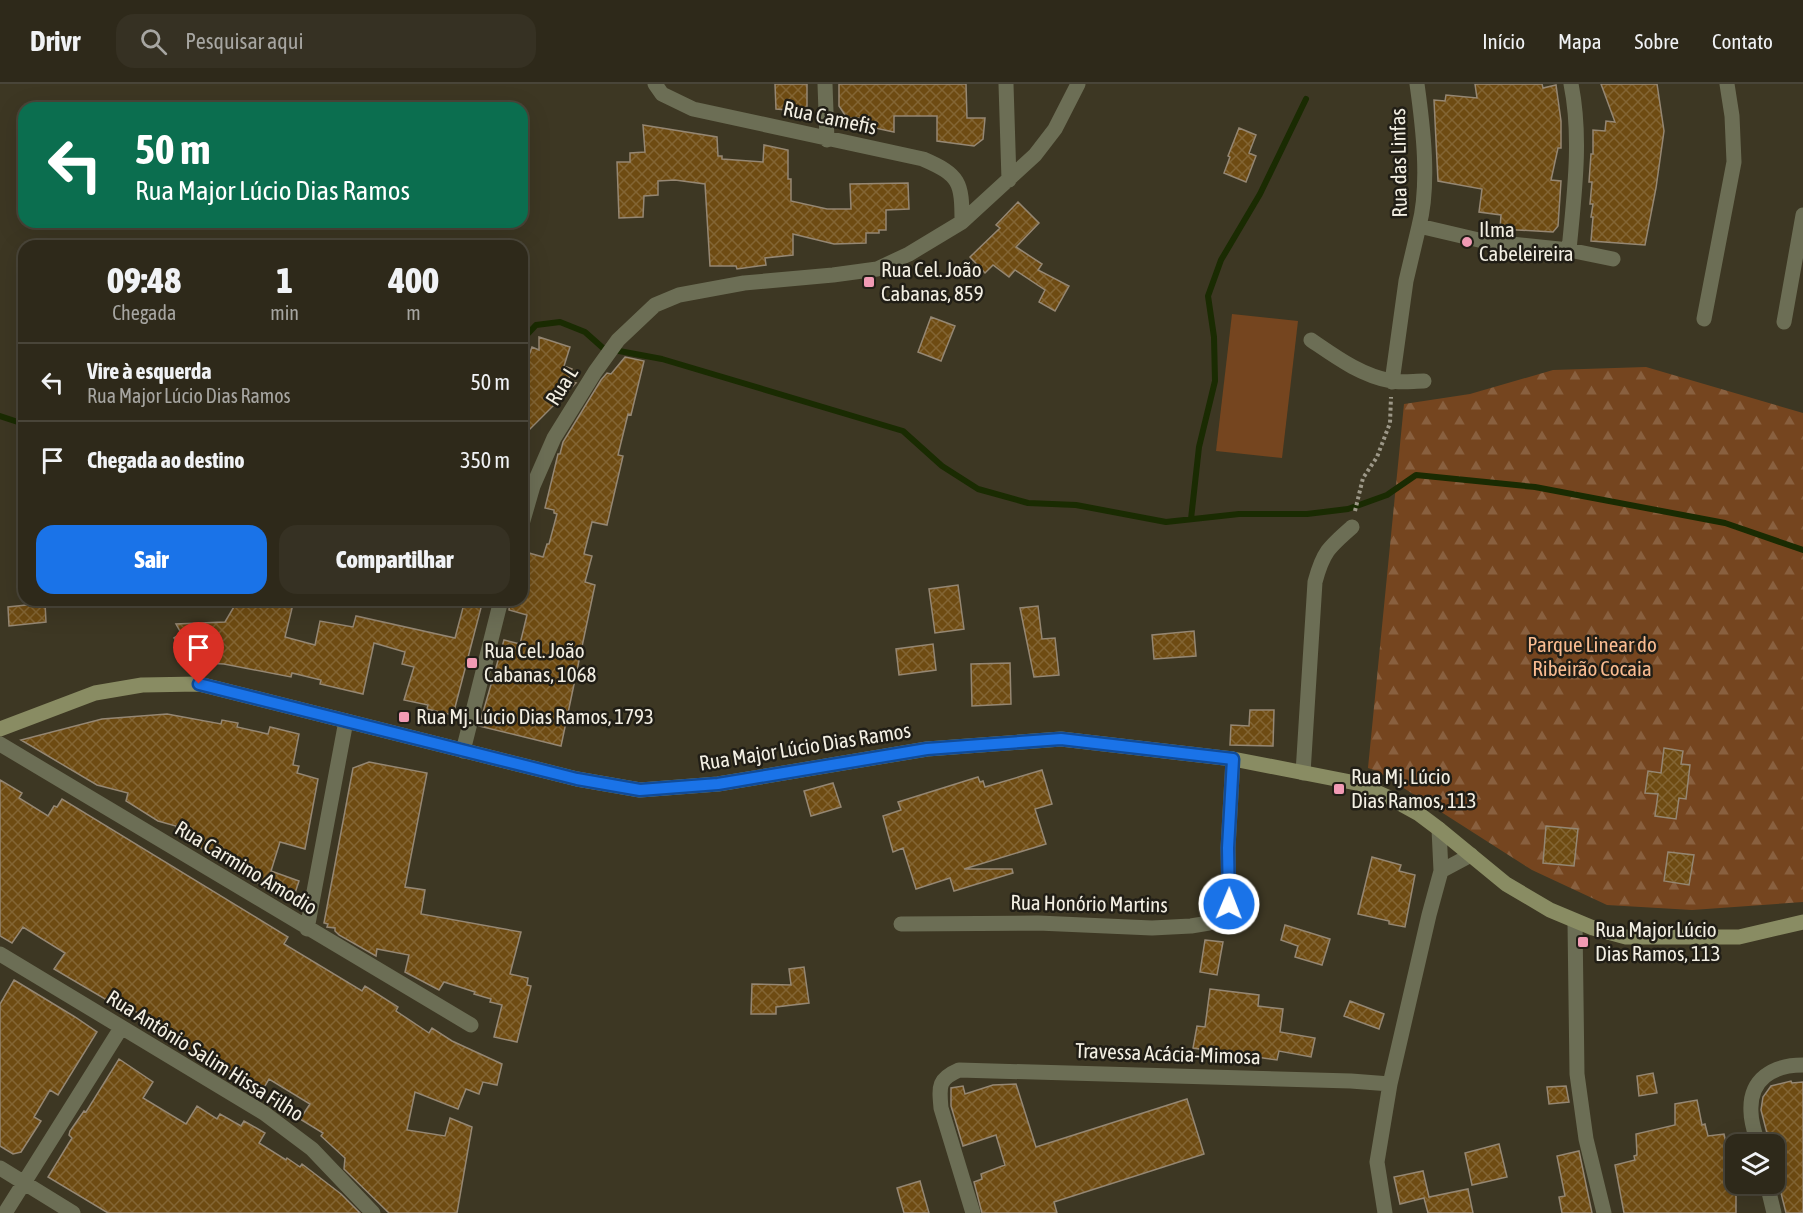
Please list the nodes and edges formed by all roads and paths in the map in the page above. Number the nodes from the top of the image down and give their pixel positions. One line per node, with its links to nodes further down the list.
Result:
1 (655, 84): 8 (street, Rua Camefis)
2 (825, 84): 8 (street)
3 (1006, 84): 9 (street)
4 (1078, 84): 9 (street, Rua L)
5 (1417, 84): 12 (street, Rua das Linfas)
6 (1571, 84): 13 (street)
7 (1727, 84): 15 (street)
8 (827, 140): 11 (street, Rua Camefis)
9 (1009, 180): 11 (street, Rua L)
10 (1803, 214): 16 (street)
11 (962, 222): 20 (street, Rua L)
12 (1419, 226): 13 (street, Rua das Linfas); 19 (street)
13 (1569, 250): 14 (street, Rua das Linfas)
14 (1613, 258)
15 (1704, 319)
16 (1784, 322)
17 (1311, 340): 19 (street)
18 (1424, 381): 19 (street)
19 (1392, 382): 21 (path)
20 (528, 503)
21 (1352, 527): 28 (street)
22 (499, 606): 26 (street)
23 (346, 721): 24 (main road, Rua Major Lúcio Dias Ramos); 26 (main road, Rua Major Lúcio Dias Ramos); 35 (street)
24 (0, 729)
25 (0, 744): 35 (street, Rua Carmino Amodio)
26 (463, 751): 27 (main road, Rua Major Lúcio Dias Ramos)
27 (1233, 759): 28 (main road, Rua Major Lúcio Dias Ramos); 34 (street, Rua Honório Martins)
28 (1303, 772): 29 (main road, Rua Major Lúcio Dias Ramos)
29 (1440, 829): 30 (main road, Rua Major Lúcio Dias Ramos); 31 (street)
30 (1471, 855): 31 (street); 32 (main road, Rua Major Lúcio Dias Ramos)
31 (1441, 871): 40 (street)
32 (1575, 922): 33 (main road, Rua Major Lúcio Dias Ramos); 50 (street)
33 (1803, 922)
34 (901, 924)
35 (307, 929): 37 (street, Rua Carmino Amodio)
36 (0, 954): 38 (street, Rua Antônio Salim Hissa Filho)
37 (471, 1025)
38 (121, 1028): 43 (street); 47 (street, Rua Antônio Salim Hissa Filho)
39 (1803, 1065): 41 (street)
40 (1390, 1084): 48 (street, Travessa Acácia-Mimosa); 49 (street)
41 (1756, 1134)
42 (0, 1168): 43 (street)
43 (24, 1184): 45 (street); 46 (street)
44 (1769, 1194): 51 (street)
45 (5, 1213)
46 (73, 1213)
47 (373, 1213)
48 (973, 1213)
49 (1385, 1213)
50 (1604, 1213)
51 (1774, 1213)

